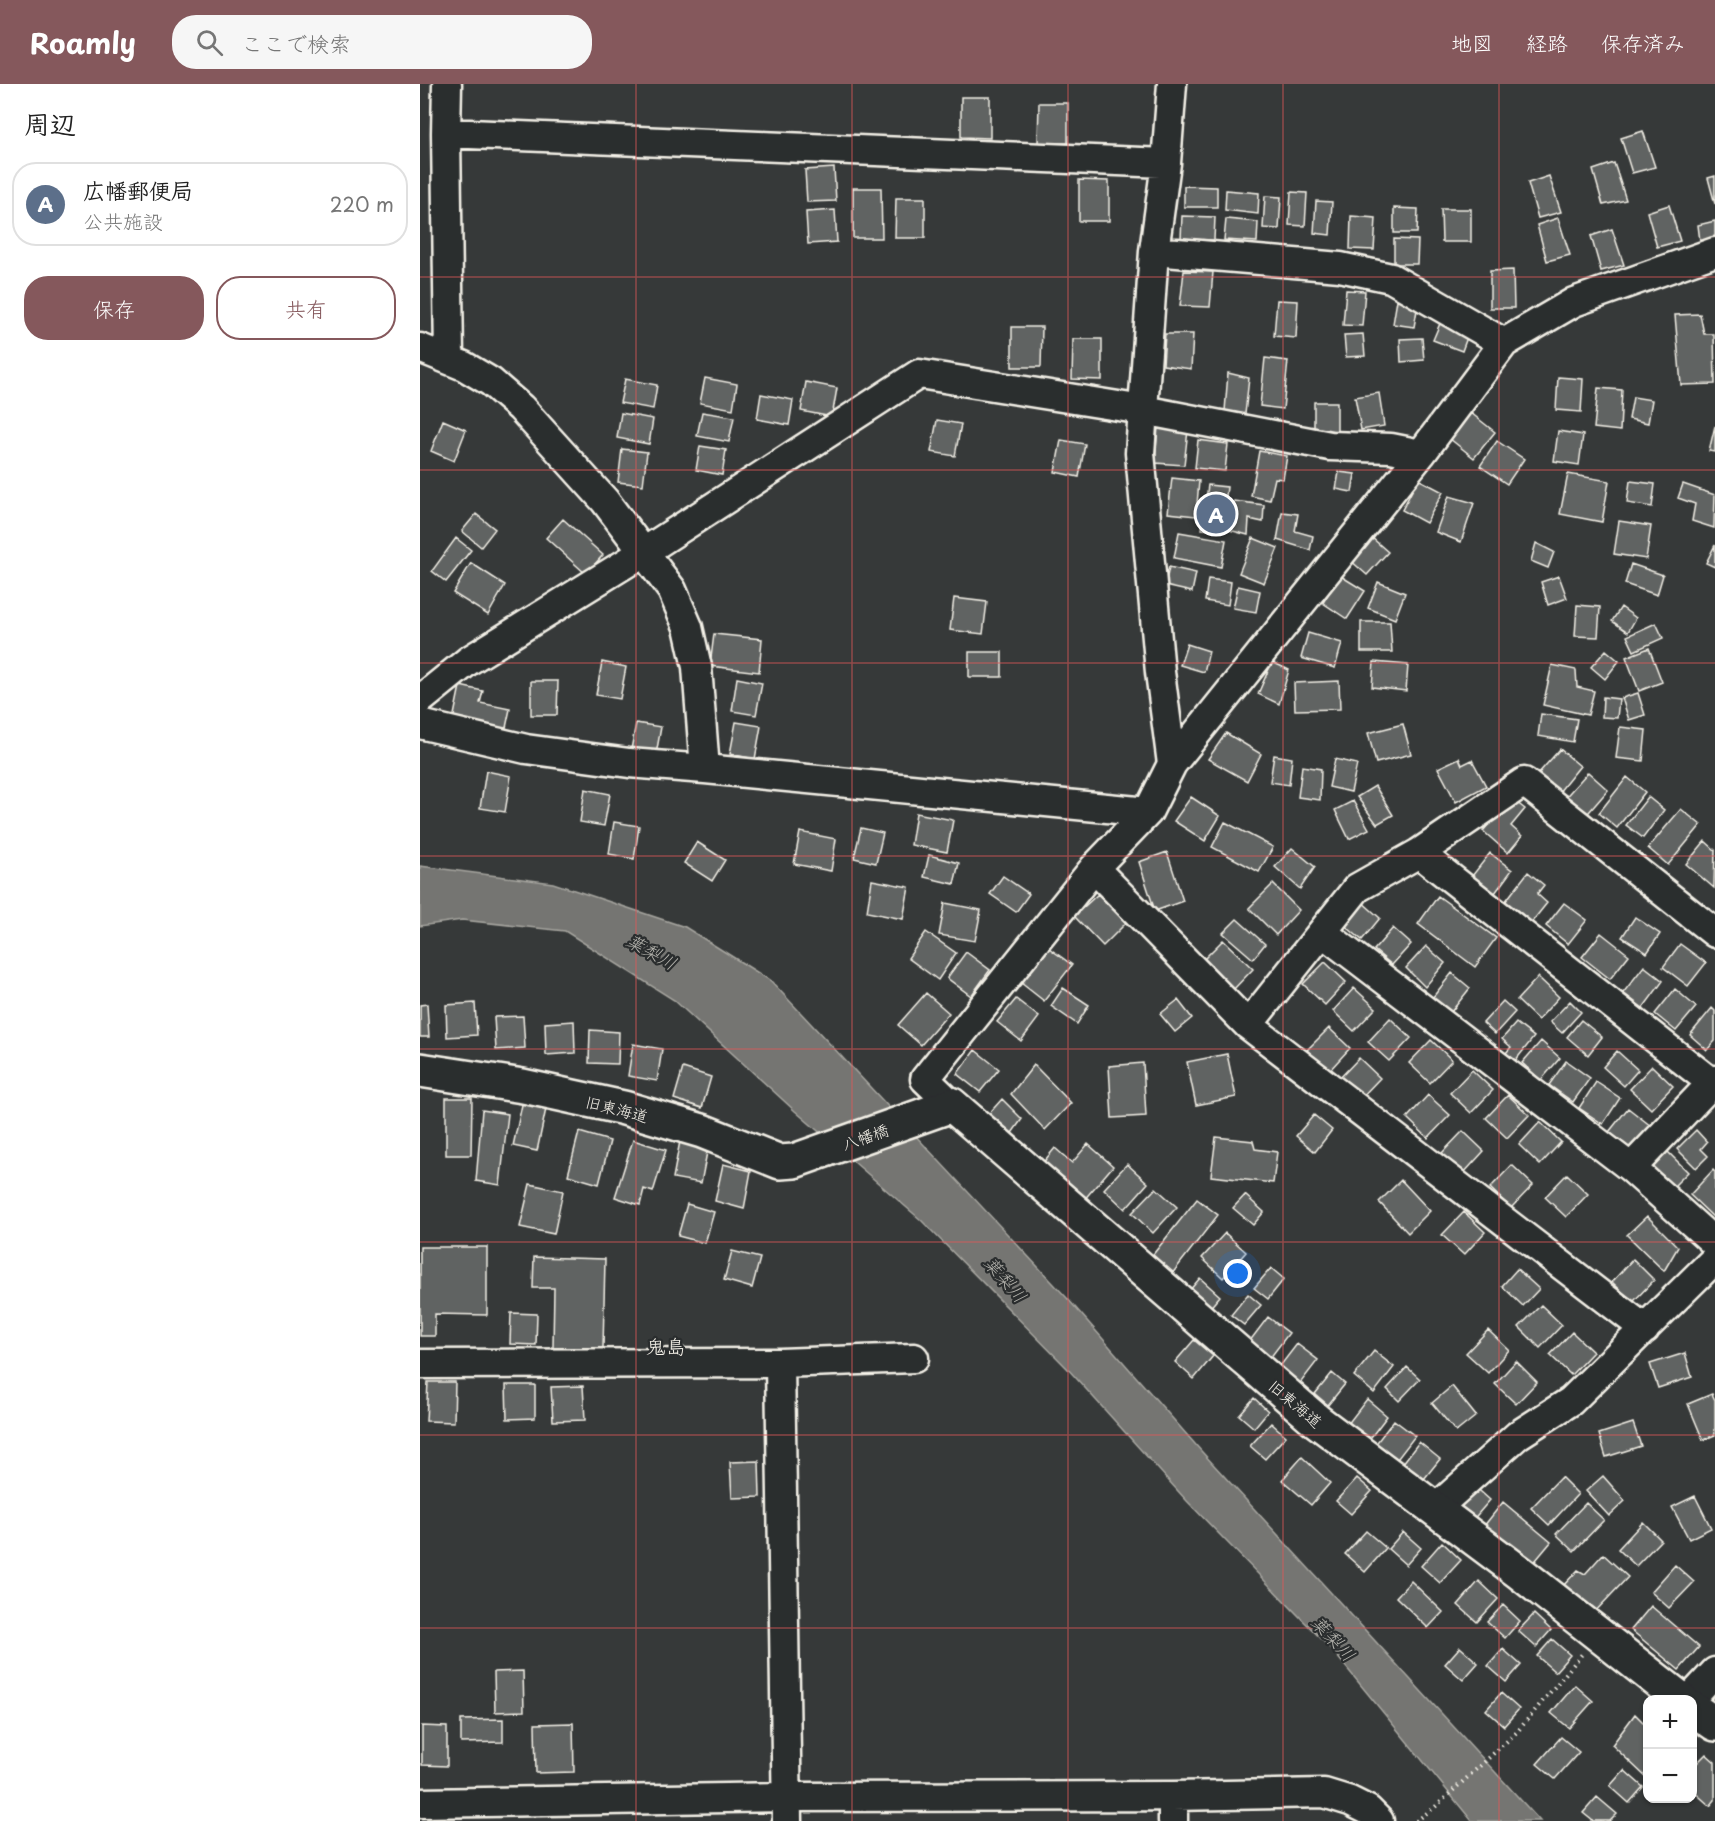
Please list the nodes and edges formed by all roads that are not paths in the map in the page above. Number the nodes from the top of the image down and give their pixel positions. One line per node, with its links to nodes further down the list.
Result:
1 (447, 84): 3 (street)
2 (1173, 84): 4 (street)
3 (446, 133): 4 (street); 9 (street)
4 (1166, 163): 5 (street)
5 (1154, 251): 7 (street); 10 (street)
6 (1715, 252): 7 (street)
7 (1504, 343): 11 (street)
8 (420, 348): 9 (street)
9 (449, 359): 12 (street)
10 (1143, 410): 11 (street); 12 (street); 15 (street)
11 (1421, 454): 15 (street)
12 (644, 552): 13 (street); 16 (street)
13 (420, 700)
14 (420, 724): 16 (street)
15 (1172, 764): 17 (street)
16 (705, 769): 17 (street)
17 (1149, 812): 19 (street)
18 (1419, 853): 20 (street); 21 (street); 24 (street)
19 (1094, 868): 22 (street); 25 (street)
20 (1322, 932): 22 (street); 27 (street)
21 (1715, 933)
22 (1248, 1025): 30 (street)
23 (420, 1070): 26 (main road, 旧東海道)
24 (1713, 1082): 27 (street)
25 (938, 1110): 26 (main road, 八幡橋); 34 (main road, 旧東海道)
26 (808, 1156)
27 (1631, 1168): 28 (street)
28 (1715, 1243)
29 (1715, 1259): 30 (street)
30 (1645, 1329): 34 (street)
31 (914, 1358): 32 (street)
32 (780, 1363): 33 (street); 42 (street)
33 (420, 1364)
34 (1434, 1510): 36 (main road, 旧東海道)
35 (1715, 1672): 37 (street)
36 (1676, 1695)
37 (1694, 1695)
38 (1697, 1711): 39 (main road)
39 (1715, 1724)
40 (420, 1803): 42 (street)
41 (1173, 1808): 42 (street); 43 (street)
42 (787, 1809)
43 (1379, 1821)

